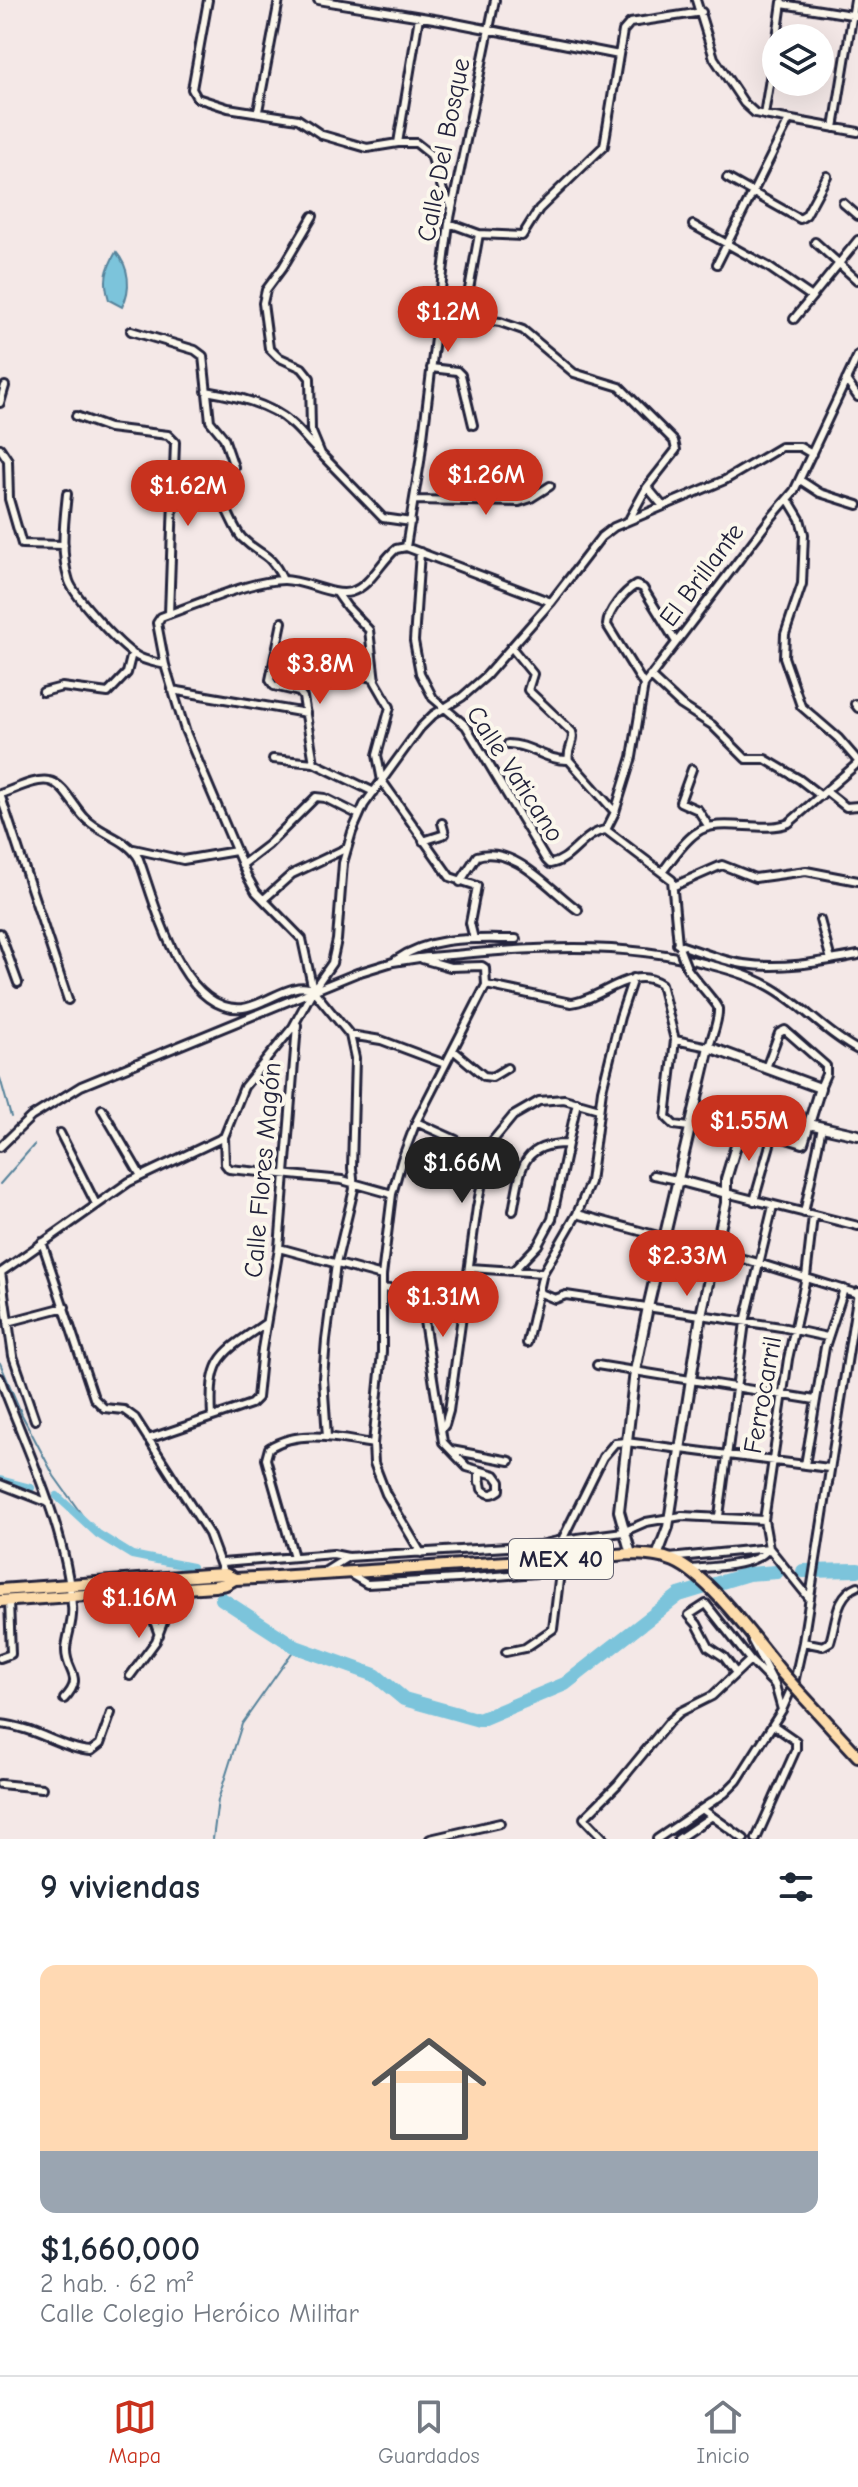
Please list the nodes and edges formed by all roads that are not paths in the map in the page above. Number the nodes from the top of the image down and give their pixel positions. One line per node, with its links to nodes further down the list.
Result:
1 (208, 0): 16 (street)
2 (279, 0): 16 (street)
3 (318, 0): 8 (street)
4 (495, 0): 13 (street, Calle Del Bosque)
5 (696, 0): 9 (street)
6 (855, 0): 10 (street)
7 (782, 2): 10 (street); 12 (street)
8 (351, 3): 11 (street)
9 (702, 12): 14 (street); 17 (street)
10 (855, 15): 19 (street)
11 (419, 17): 13 (street); 21 (street)
12 (779, 24)
13 (488, 30): 14 (street); 26 (street, Calle Del Bosque)
14 (619, 55): 31 (street)
15 (767, 96): 17 (street)
16 (258, 111): 21 (street)
17 (764, 115): 18 (street)
18 (789, 120): 19 (street); 24 (street)
19 (834, 128): 20 (street)
20 (858, 132)
21 (398, 143): 26 (street)
22 (827, 176): 24 (street)
23 (727, 178): 24 (street)
24 (754, 193): 34 (street)
25 (843, 203): 28 (street)
26 (452, 207): 29 (street, Calle Del Bosque)
27 (313, 216): 53 (street)
28 (858, 216)
29 (449, 223): 31 (street); 39 (street, Calle Del Bosque)
30 (693, 225): 34 (street)
31 (479, 234): 40 (street)
32 (858, 240): 36 (street)
33 (815, 242): 36 (street)
34 (728, 244): 35 (street); 38 (street)
35 (717, 264)
36 (839, 264): 37 (street); 38 (street)
37 (857, 280)
38 (812, 297): 41 (street)
39 (437, 313): 40 (street); 44 (street, Calle Del Bosque)
40 (464, 317): 58 (street)
41 (794, 319)
42 (131, 331): 47 (street)
43 (858, 355): 45 (street, El Brillante)
44 (431, 368): 51 (street); 62 (street, Calle Del Bosque)
45 (846, 380): 48 (street); 54 (street, El Brillante)
46 (5, 386): 49 (street)
47 (206, 391): 53 (street); 55 (street)
48 (858, 397)
49 (0, 403)
50 (76, 416): 73 (street)
51 (473, 425)
52 (0, 448): 67 (street)
53 (321, 454): 66 (street)
54 (812, 454): 56 (street, El Brillante); 63 (street)
55 (234, 467)
56 (800, 480): 61 (street, El Brillante); 64 (street)
57 (550, 486): 62 (street)
58 (647, 487): 63 (street); 65 (street)
59 (67, 494): 67 (street)
60 (231, 497): 70 (street)
61 (788, 499): 75 (street, El Brillante); 90 (street)
62 (415, 500): 66 (street, Calle Del Bosque)
63 (662, 505): 65 (street)
64 (858, 505)
65 (630, 518): 72 (street)
66 (411, 522): 68 (street, Calle Del Bosque)
67 (64, 545): 77 (street)
68 (406, 547): 69 (street); 71 (street)
69 (420, 552): 72 (street); 85 (street, Calle Vaticano)
70 (283, 580): 71 (street); 73 (street)
71 (337, 592): 81 (street)
72 (551, 602): 76 (street)
73 (169, 614): 78 (street)
74 (282, 622): 86 (street)
75 (676, 642): 80 (street, El Brillante); 82 (street)
76 (511, 647): 85 (street); 89 (street)
77 (132, 653): 78 (street); 84 (street)
78 (165, 665): 83 (street)
79 (339, 672): 81 (street)
80 (650, 676): 82 (street, El Brillante); 96 (street)
81 (375, 678): 93 (street)
82 (644, 685): 98 (street, El Brillante)
83 (172, 690): 86 (street); 106 (street)
84 (43, 692)
85 (445, 707): 93 (street); 102 (street, Calle Vaticano)
86 (306, 713): 91 (street)
87 (508, 744): 89 (street)
88 (273, 759): 91 (street)
89 (569, 760): 98 (street)
90 (858, 762): 96 (street)
91 (314, 763): 94 (street)
92 (692, 769): 101 (street)
93 (382, 781): 94 (street); 103 (street)
94 (374, 792): 99 (street)
95 (0, 794): 104 (street); 127 (street)
96 (824, 794): 97 (street); 101 (street)
97 (858, 806)
98 (615, 812): 102 (street, El Brillante)
99 (359, 815): 105 (street); 107 (street)
100 (442, 823): 103 (street)
101 (709, 827): 108 (street)
102 (606, 830): 108 (street)
103 (423, 841): 110 (street)
104 (132, 848): 106 (street); 126 (street)
105 (347, 848): 112 (street); 126 (street)
106 (236, 851): 107 (street)
107 (242, 865): 112 (street)
108 (663, 871): 111 (street)
109 (858, 881): 111 (street)
110 (460, 882): 113 (street); 116 (street)
111 (674, 886): 118 (street)
112 (264, 899): 126 (street)
113 (578, 910)
114 (820, 920): 121 (street)
115 (0, 933): 124 (street)
116 (474, 939): 117 (street); 122 (street)
117 (516, 939)
118 (679, 947): 121 (street); 131 (street, bridge)
119 (858, 955): 121 (street)
120 (419, 958): 122 (street); 125 (street); 133 (street)
121 (831, 960)
122 (393, 962): 126 (street)
123 (633, 978): 125 (street); 130 (street); 140 (street)
124 (18, 983)
125 (486, 985): 132 (street)
126 (313, 990): 128 (street); 129 (street); 152 (street)
127 (68, 1000)
128 (297, 1020): 148 (street); 154 (street, Calle Flores Magón)
129 (350, 1035): 134 (street); 158 (street)
130 (675, 1040): 131 (street); 143 (street)
131 (709, 1047): 136 (street); 143 (street)
132 (453, 1050): 134 (street); 135 (street)
133 (858, 1050)
134 (445, 1064): 141 (street)
135 (507, 1068)
136 (766, 1068): 137 (street); 137 (street)
137 (820, 1088): 142 (street)
138 (577, 1102): 140 (street); 151 (street); 175 (street)
139 (102, 1109): 156 (street)
140 (599, 1109): 166 (street)
141 (416, 1122): 149 (street); 160 (street)
142 (809, 1124): 144 (street); 150 (street)
143 (689, 1127): 157 (street)
144 (822, 1127): 147 (street); 153 (street)
145 (60, 1133): 162 (street)
146 (773, 1134): 150 (street); 159 (street); 161 (street)
147 (858, 1135)
148 (224, 1137): 154 (street); 156 (street)
149 (456, 1140)
150 (803, 1143): 153 (street)
151 (568, 1144): 164 (street); 176 (street)
152 (0, 1147)
153 (818, 1147): 165 (street)
154 (284, 1174): 158 (street); 171 (street, Calle Flores Magón)
155 (653, 1175): 157 (street)
156 (141, 1176): 162 (street)
157 (677, 1180): 159 (street); 169 (street)
158 (353, 1182): 160 (street); 174 (street)
159 (726, 1193): 161 (street); 172 (street)
160 (392, 1194): 179 (street)
161 (754, 1201): 163 (street)
162 (96, 1204): 170 (street)
163 (773, 1206): 165 (street); 173 (street)
164 (513, 1211)
165 (804, 1213): 167 (street)
166 (577, 1214): 169 (street); 178 (street)
167 (813, 1216): 168 (street); 180 (street, Ferrocarril)
168 (858, 1226)
169 (664, 1238): 172 (street); 186 (street)
170 (42, 1242): 177 (street); 185 (street)
171 (279, 1248): 174 (street); 190 (street, Calle Flores Magón)
172 (715, 1251): 173 (street); 187 (street)
173 (758, 1263): 180 (street); 189 (street)
174 (336, 1264): 179 (street); 204 (street)
175 (470, 1268): 176 (street); 203 (street)
176 (513, 1271): 178 (street)
177 (0, 1272): 188 (street)
178 (543, 1273): 183 (street)
179 (382, 1276): 181 (street)
180 (806, 1277): 182 (street); 191 (street, Ferrocarril)
181 (382, 1288): 203 (street); 207 (street)
182 (844, 1289): 184 (street); 192 (street)
183 (538, 1292): 186 (street); 193 (street)
184 (858, 1293): 214 (street)
185 (65, 1307): 188 (street); 205 (street)
186 (648, 1307): 187 (street); 195 (street)
187 (701, 1315): 189 (street); 197 (street)
188 (8, 1322): 202 (street)
189 (745, 1322): 191 (street); 198 (street)
190 (266, 1323): 201 (street); 201 (street, Calle Flores Magón)
191 (794, 1330): 192 (street); 199 (street, Ferrocarril)
192 (827, 1337): 200 (street)
193 (527, 1343)
194 (597, 1365): 195 (street)
195 (635, 1371): 197 (street); 206 (street)
196 (0, 1378): 217 (street)
197 (690, 1381): 198 (street); 208 (street)
198 (736, 1388): 199 (street); 210 (street)
199 (782, 1395): 200 (street); 212 (street, Ferrocarril)
200 (815, 1400): 213 (street)
201 (212, 1417): 205 (street)
202 (35, 1420)
203 (441, 1430): 209 (street)
204 (327, 1437): 207 (street); 227 (street)
205 (148, 1439): 230 (street)
206 (626, 1442): 208 (street); 221 (street); 222 (street)
207 (373, 1444): 224 (street)
208 (680, 1449): 210 (street); 219 (street)
209 (451, 1450): 211 (street); 215 (street)
210 (727, 1455): 212 (street); 218 (street)
211 (510, 1461)
212 (772, 1461): 213 (street); 220 (street, Ferrocarril)
213 (805, 1465): 214 (street)
214 (829, 1468): 241 (street)
215 (479, 1471): 215 (street)
216 (0, 1484): 217 (street)
217 (50, 1503): 236 (street)
218 (719, 1516): 219 (street); 220 (street)
219 (669, 1518): 221 (street); 229 (street)
220 (764, 1520): 223 (street, Ferrocarril)
221 (623, 1532): 222 (street); 225 (street)
222 (562, 1540): 224 (street)
223 (769, 1548): 229 (street); 231 (street); 241 (street, Ferrocarril)
224 (421, 1553): 228 (street)
225 (631, 1554): 226 (main road, MEX 40); 229 (main road, MEX 40)
226 (618, 1555): 232 (street); 234 (main road, MEX 40)
227 (294, 1557): 228 (street); 230 (street)
228 (348, 1557): 233 (street)
229 (661, 1557): 231 (main road, MEX 40)
230 (222, 1563): 235 (street)
231 (689, 1569): 246 (main road, MEX 40)
232 (560, 1572): 234 (street); 248 (street)
233 (322, 1573): 234 (main road, MEX 40); 235 (main road, MEX 40)
234 (350, 1574)
235 (229, 1579): 236 (main road, MEX 40); 238 (main road, MEX 40)
236 (70, 1585): 239 (main road, MEX 40); 240 (street)
237 (858, 1586): 247 (street)
238 (144, 1592): 240 (main road, MEX 40); 242 (street)
239 (4, 1595): 240 (main road, MEX 40); 245 (street)
240 (71, 1597): 254 (street)
241 (810, 1599): 247 (street)
242 (147, 1604): 243 (street); 243 (street)
243 (159, 1635): 252 (street)
244 (0, 1637): 245 (street)
245 (10, 1637): 249 (street)
246 (751, 1637): 253 (street); 259 (main road, MEX 40, bridge)
247 (803, 1642): 255 (street)
248 (506, 1652)
249 (0, 1658)
250 (750, 1660): 251 (street); 251 (street); 253 (street)
251 (736, 1673): 267 (street)
252 (130, 1676)
253 (775, 1685): 255 (street)
254 (64, 1699)
255 (782, 1710): 258 (street)
256 (111, 1713): 257 (street)
257 (0, 1724)
258 (773, 1725): 262 (street); 270 (street)
259 (858, 1756)
260 (0, 1784): 261 (street)
261 (42, 1788)
262 (702, 1809): 263 (street); 265 (street)
263 (712, 1816): 268 (street); 269 (street)
264 (500, 1823): 266 (street)
265 (660, 1838)
266 (430, 1839)
267 (604, 1839)
268 (678, 1839)
269 (744, 1839)
270 (756, 1839)

